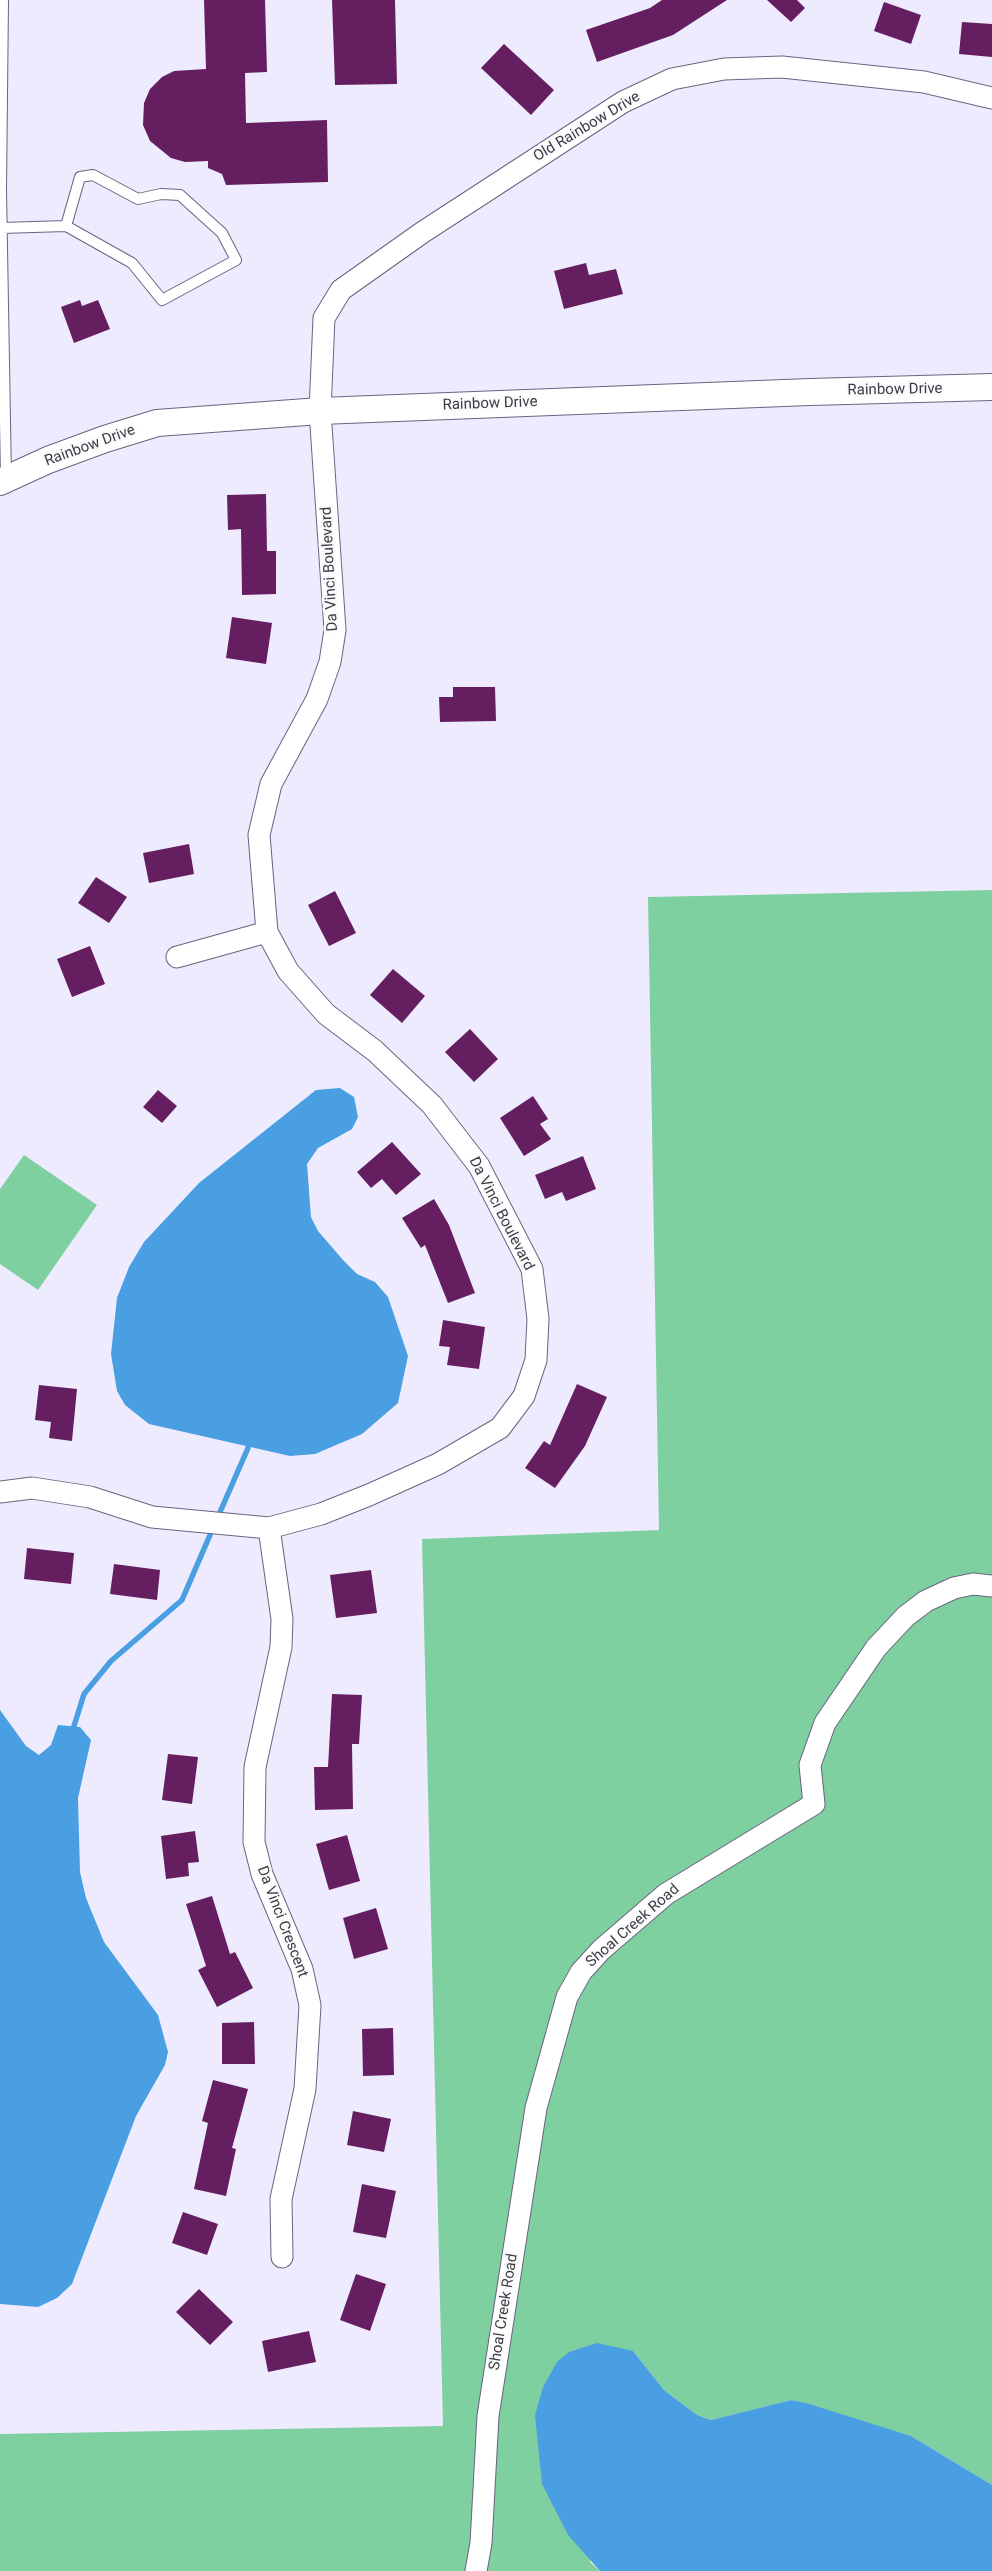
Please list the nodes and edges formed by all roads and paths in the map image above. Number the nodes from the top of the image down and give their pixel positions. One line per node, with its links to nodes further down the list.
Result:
1 (3, 0): 4 (lane)
2 (992, 98): 6 (street, Old Rainbow Drive)
3 (66, 226): 3 (lane); 4 (lane)
4 (1, 228): 7 (lane)
5 (992, 387): 6 (street, Rainbow Drive)
6 (320, 411): 7 (street, Rainbow Drive); 8 (street, Da Vinci Boulevard)
7 (3, 480)
8 (267, 932): 9 (street); 11 (street, Da Vinci Boulevard)
9 (177, 957)
10 (0, 1492): 11 (street, Da Vinci Boulevard)
11 (269, 1528): 13 (street, Da Vinci Crescent)
12 (992, 1586): 14 (street, Shoal Creek Road)
13 (282, 2256)
14 (476, 2571)

